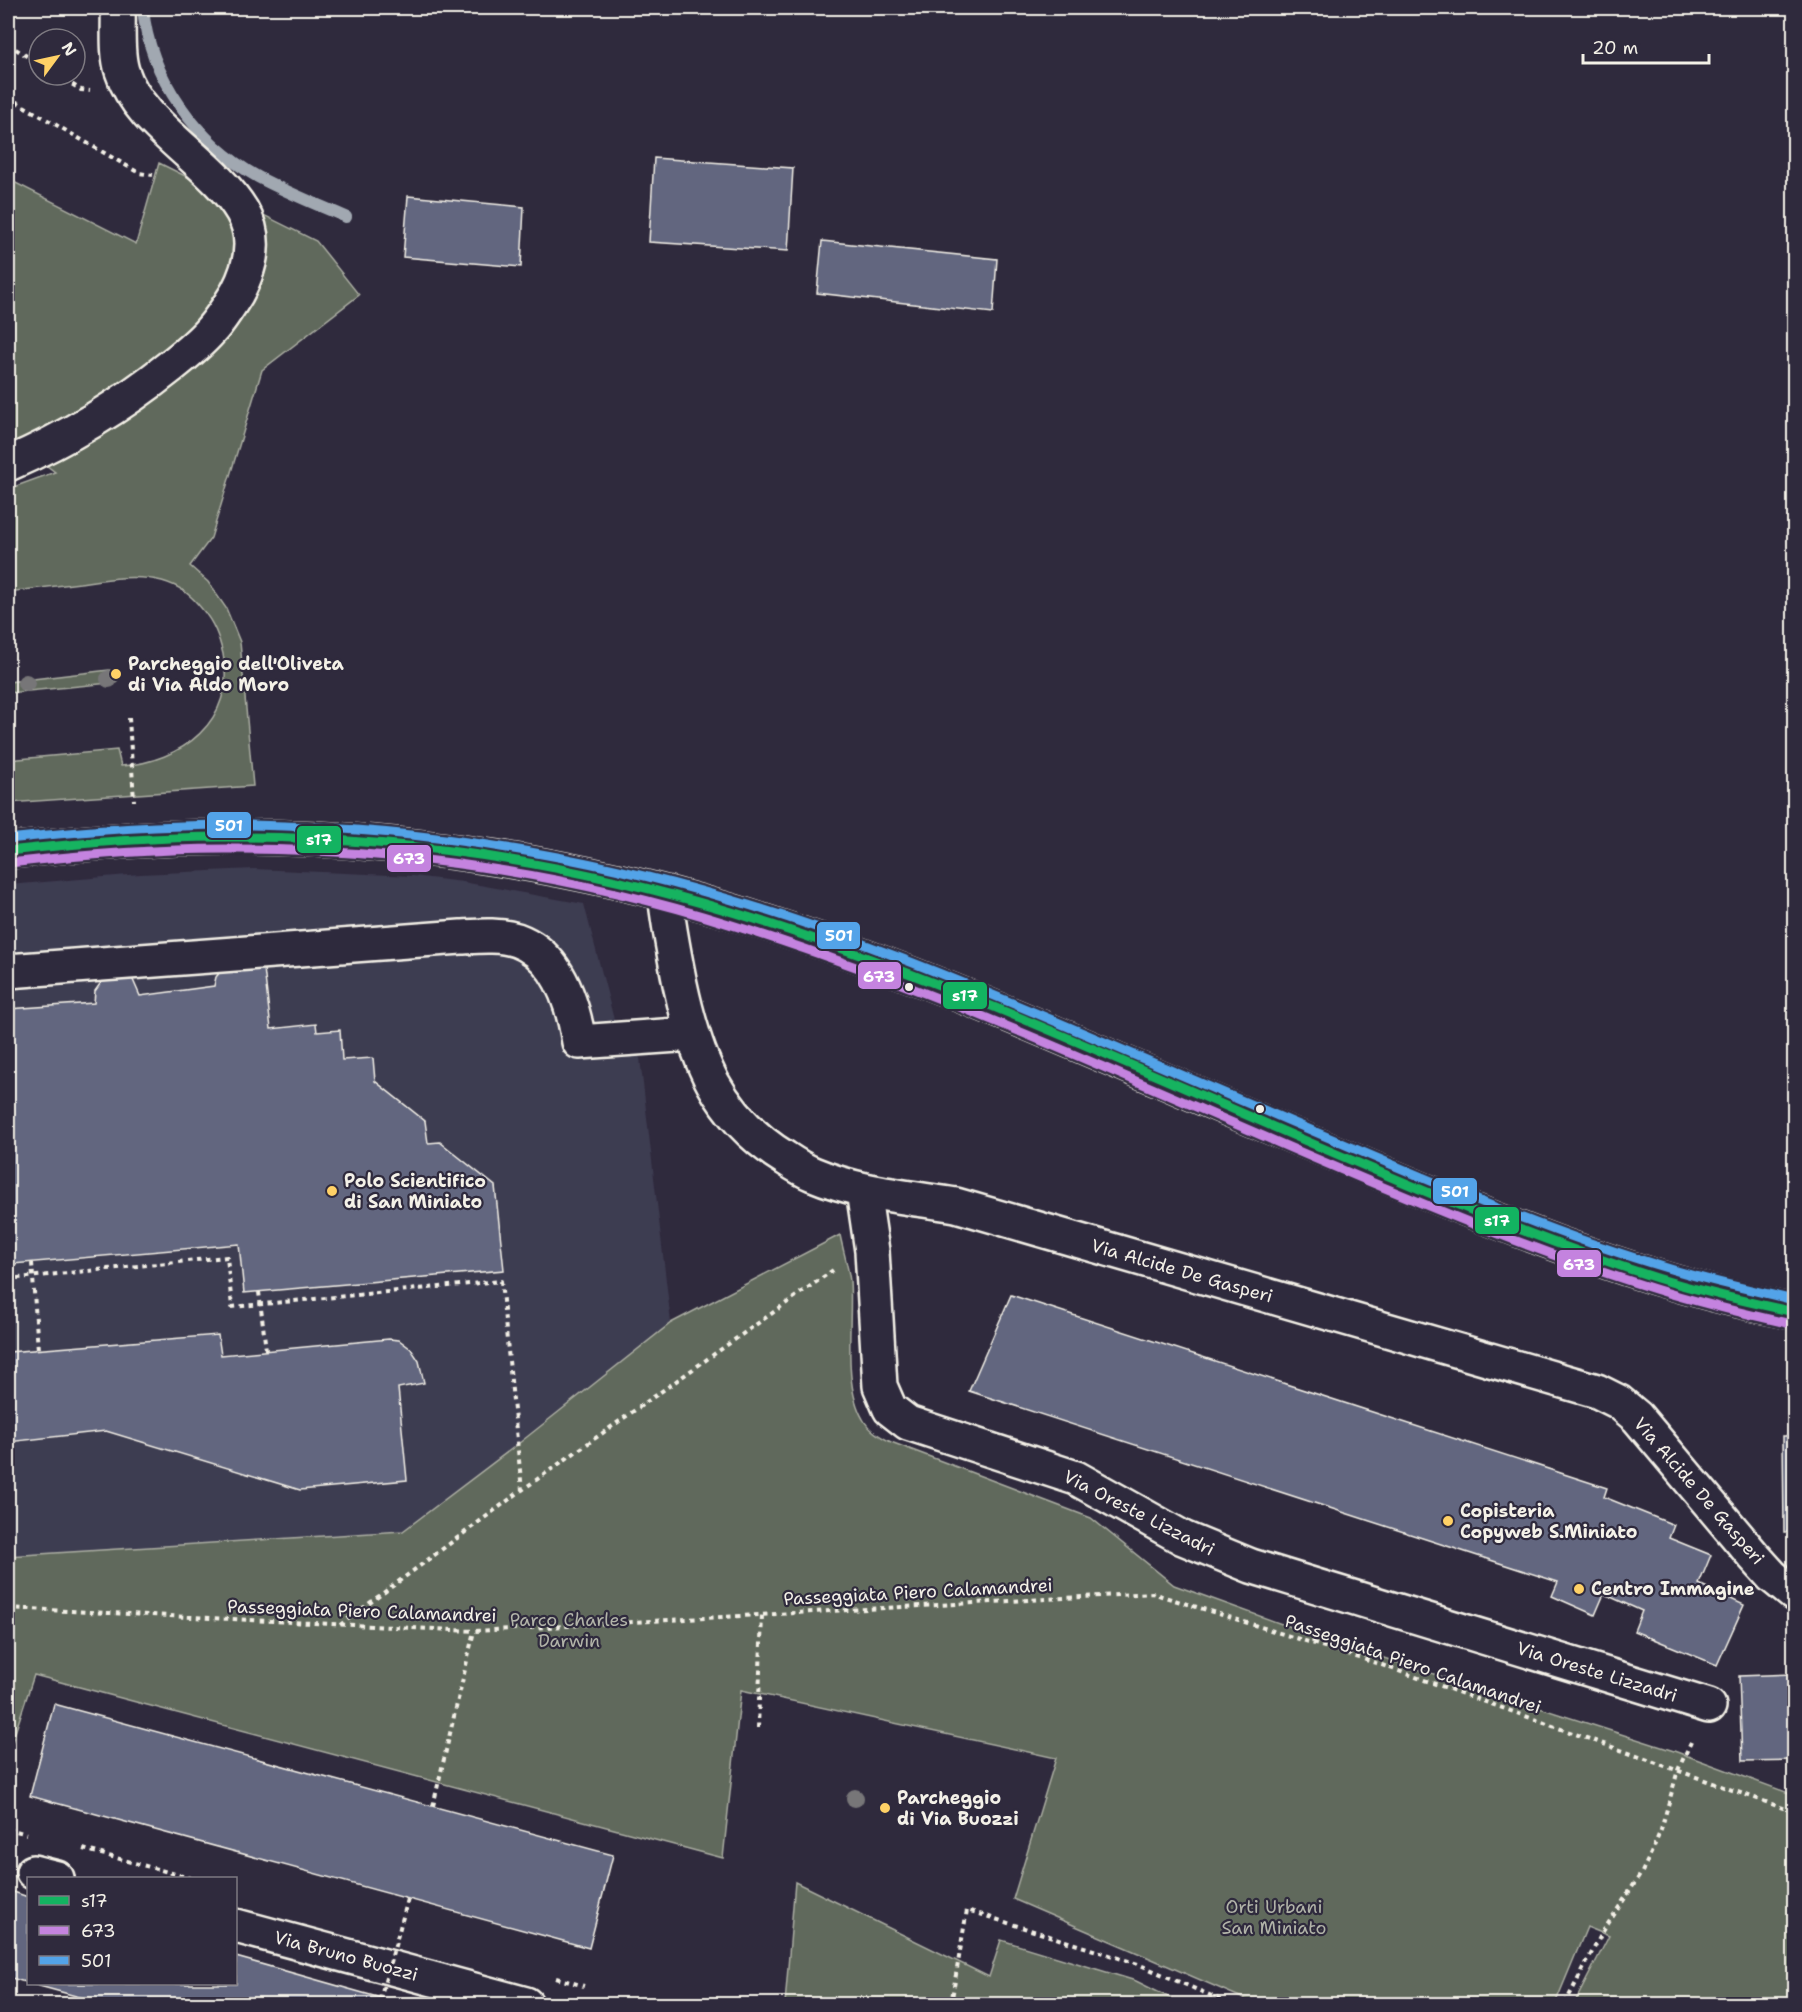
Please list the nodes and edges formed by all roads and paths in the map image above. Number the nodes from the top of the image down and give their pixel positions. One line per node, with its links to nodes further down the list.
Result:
1 (118, 8): 6 (street)
2 (8, 44): 3 (path)
3 (27, 56)
4 (8, 97): 5 (path)
5 (161, 177)
6 (8, 464)
7 (129, 718): 8 (path)
8 (135, 807)
9 (8, 851): 10 (street)
10 (665, 893): 12 (street, Via Alcide De Gasperi); 18 (street)
11 (8, 970): 12 (street)
12 (692, 1034): 13 (street, Via Alcide De Gasperi)
13 (863, 1190): 22 (street, Via Alcide De Gasperi); 27 (street, Via Oreste Lizzadri)
14 (32, 1263): 19 (path, bridge)
15 (843, 1263): 21 (path)
16 (8, 1279): 21 (path)
17 (259, 1292): 20 (path, bridge)
18 (1794, 1312)
19 (38, 1350)
20 (266, 1350)
21 (522, 1490): 25 (path)
22 (1794, 1594)
23 (8, 1608): 25 (path, Passeggiata Piero Calamandrei)
24 (762, 1614): 26 (path, Passeggiata Piero Calamandrei); 28 (path); 29 (path, Passeggiata Piero Calamandrei)
25 (340, 1625): 26 (path, Passeggiata Piero Calamandrei)
26 (474, 1631): 30 (path)
27 (1709, 1706): 29 (path)
28 (758, 1728)
29 (1678, 1770): 31 (path, Passeggiata Piero Calamandrei); 42 (path)
30 (433, 1806)
31 (1794, 1812)
32 (8, 1829): 33 (path)
33 (30, 1835)
34 (76, 1847): 35 (path)
35 (186, 1877)
36 (408, 1899): 38 (path, bridge)
37 (237, 1926): 39 (street, Via Bruno Buozzi)
38 (380, 1999)
39 (526, 2004)
40 (951, 2004): 41 (path)
41 (1230, 2004)
42 (1565, 2004)

